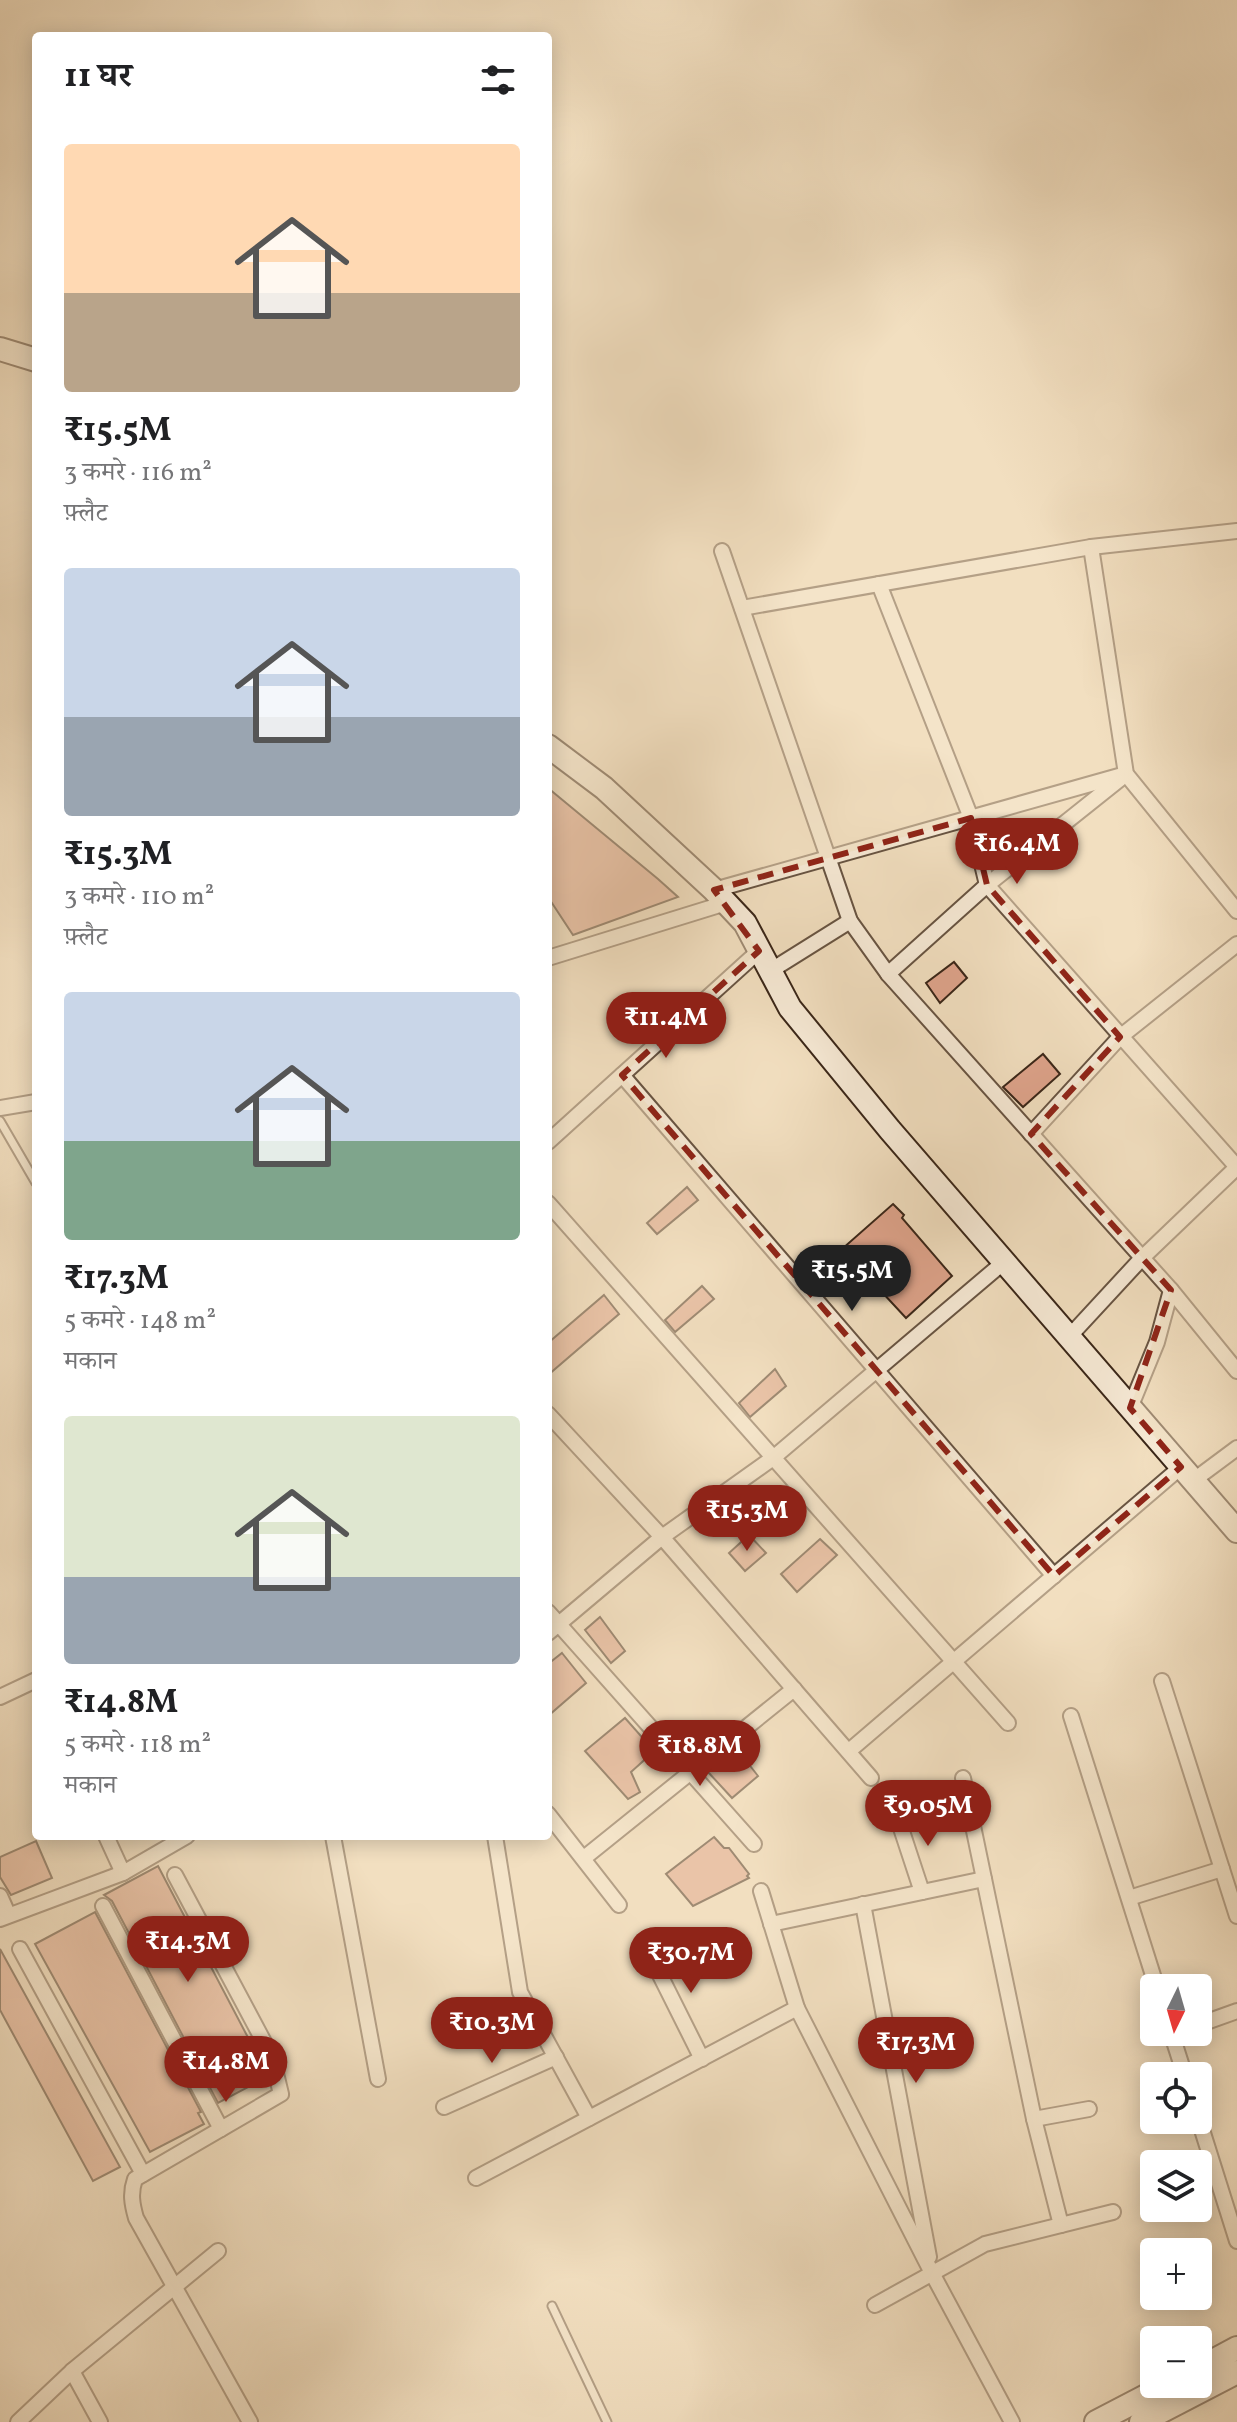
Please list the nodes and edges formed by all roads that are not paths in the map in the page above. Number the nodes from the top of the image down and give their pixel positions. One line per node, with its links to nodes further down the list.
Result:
1 (0, 349): 2 (street)
2 (32, 359)
3 (1237, 531): 4 (street)
4 (1091, 547): 6 (street); 9 (street)
5 (722, 551): 7 (street)
6 (879, 584): 7 (street); 10 (street)
7 (742, 608): 11 (street)
8 (552, 749): 13 (street)
9 (1126, 774): 10 (street); 12 (street); 14 (street)
10 (971, 818): 11 (street); 12 (street)
11 (828, 858): 13 (street); 15 (street)
12 (987, 885): 19 (street); 20 (street)
13 (720, 896): 17 (street); 18 (street)
14 (1237, 911)
15 (850, 921): 18 (street); 19 (street)
16 (1237, 944): 20 (street)
17 (552, 957)
18 (765, 961): 21 (street); 31 (street)
19 (888, 974): 25 (street)
20 (1120, 1037): 25 (street); 27 (street)
21 (622, 1075): 26 (street); 34 (street)
22 (32, 1103): 23 (street)
23 (0, 1108)
24 (0, 1121): 28 (lane)
25 (1031, 1134): 30 (street)
26 (552, 1138)
27 (1237, 1167): 30 (street)
28 (32, 1176)
29 (552, 1208): 39 (street)
30 (1142, 1258): 32 (street); 33 (street)
31 (1004, 1262): 33 (street); 34 (street)
32 (1171, 1290): 35 (street); 36 (street)
33 (1069, 1337): 36 (street)
34 (876, 1370): 39 (street); 43 (street)
35 (1237, 1371)
36 (1130, 1408): 40 (street)
37 (552, 1418): 42 (street)
38 (1237, 1448): 40 (street)
39 (773, 1458): 42 (street); 45 (street)
40 (1188, 1474): 41 (street); 43 (street)
41 (1237, 1531)
42 (662, 1537): 44 (street); 48 (street)
43 (1054, 1576): 45 (street)
44 (552, 1623): 53 (street)
45 (954, 1662): 51 (street); 52 (street)
46 (1162, 1681): 64 (street)
47 (32, 1683): 49 (street)
48 (794, 1689): 52 (street); 53 (street)
49 (0, 1697)
50 (1071, 1716): 71 (street)
51 (1008, 1723)
52 (849, 1751): 54 (street)
53 (688, 1773): 62 (street); 63 (street)
54 (871, 1778)
55 (963, 1778): 67 (street)
56 (897, 1816): 69 (street)
57 (552, 1819): 63 (street)
58 (108, 1840): 65 (street)
59 (180, 1840): 65 (street)
60 (334, 1840): 86 (street)
61 (496, 1840): 84 (street)
62 (754, 1844)
63 (584, 1858): 73 (street)
64 (1222, 1869): 71 (street); 75 (street)
65 (123, 1873): 76 (street)
66 (175, 1875): 91 (street)
67 (984, 1879): 69 (street); 90 (street)
68 (761, 1891): 77 (street)
69 (922, 1892): 72 (street)
70 (0, 1896): 76 (street)
71 (1129, 1898): 80 (street)
72 (863, 1904): 77 (street); 99 (street)
73 (619, 1905)
74 (103, 1906): 91 (street)
75 (1237, 1916)
76 (4, 1917)
77 (771, 1924): 81 (street)
78 (20, 1949): 93 (street)
79 (647, 1949): 85 (street)
80 (1153, 1974)
81 (797, 2008): 85 (street); 99 (street)
82 (1237, 2011): 83 (street)
83 (1212, 2020)
84 (556, 2057): 87 (street); 89 (street)
85 (702, 2059): 89 (street)
86 (378, 2079)
87 (444, 2107)
88 (1089, 2109): 90 (street)
89 (589, 2118): 94 (street)
90 (1034, 2119): 96 (street)
91 (221, 2129): 93 (street)
92 (1203, 2134): 97 (street)
93 (143, 2174): 100 (street)
94 (476, 2178)
95 (1113, 2212): 96 (street)
96 (1061, 2225): 99 (street)
97 (1237, 2241)
98 (218, 2251): 100 (street)
99 (932, 2273): 101 (street); 112 (street)
100 (174, 2287): 105 (street); 110 (street)
101 (875, 2305)
102 (552, 2306): 111 (lane)
103 (1237, 2348): 104 (street)
104 (1212, 2361)
105 (72, 2371): 108 (street); 109 (street)
106 (1237, 2372): 114 (street)
107 (1142, 2398): 113 (street)
108 (18, 2422)
109 (100, 2422)
110 (250, 2422)
111 (607, 2422)
112 (1012, 2422)
113 (1096, 2422)
114 (1141, 2422)

